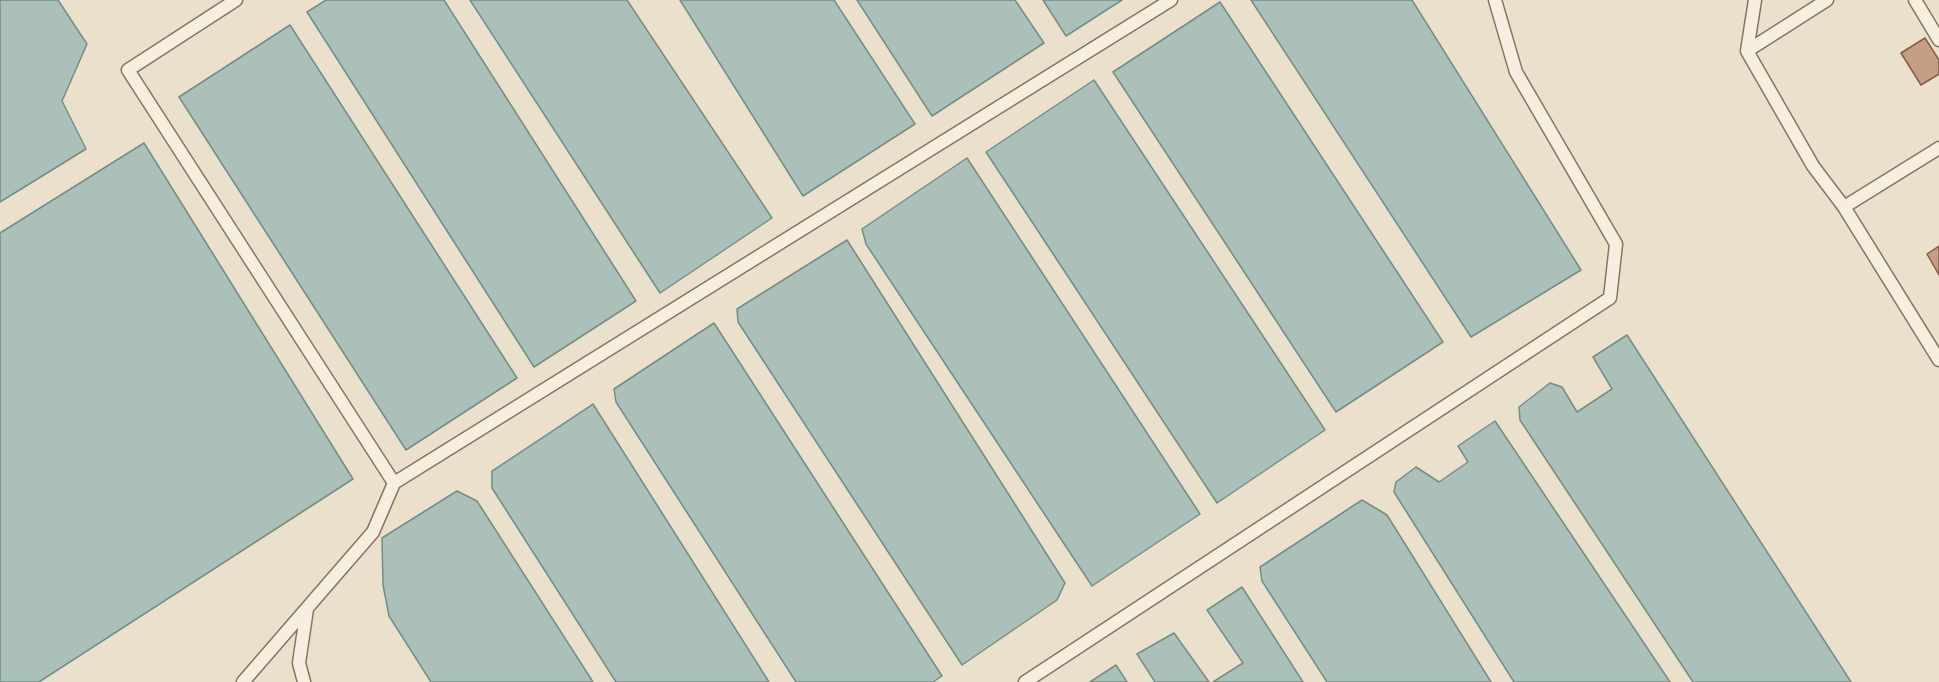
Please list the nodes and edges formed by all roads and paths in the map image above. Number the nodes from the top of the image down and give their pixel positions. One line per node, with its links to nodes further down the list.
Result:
1 (236, 0): 12 (lane)
2 (1171, 0): 12 (lane)
3 (1496, 0): 16 (lane)
4 (1755, 0): 8 (lane)
5 (1827, 0): 8 (lane)
6 (1915, 0): 7 (lane)
7 (1939, 40)
8 (1747, 51): 10 (lane)
9 (1939, 148): 10 (lane)
10 (1844, 207): 11 (lane)
11 (1939, 360)
12 (394, 483): 13 (lane)
13 (307, 608): 14 (lane); 15 (lane)
14 (243, 682)
15 (303, 682)
16 (1025, 682)

